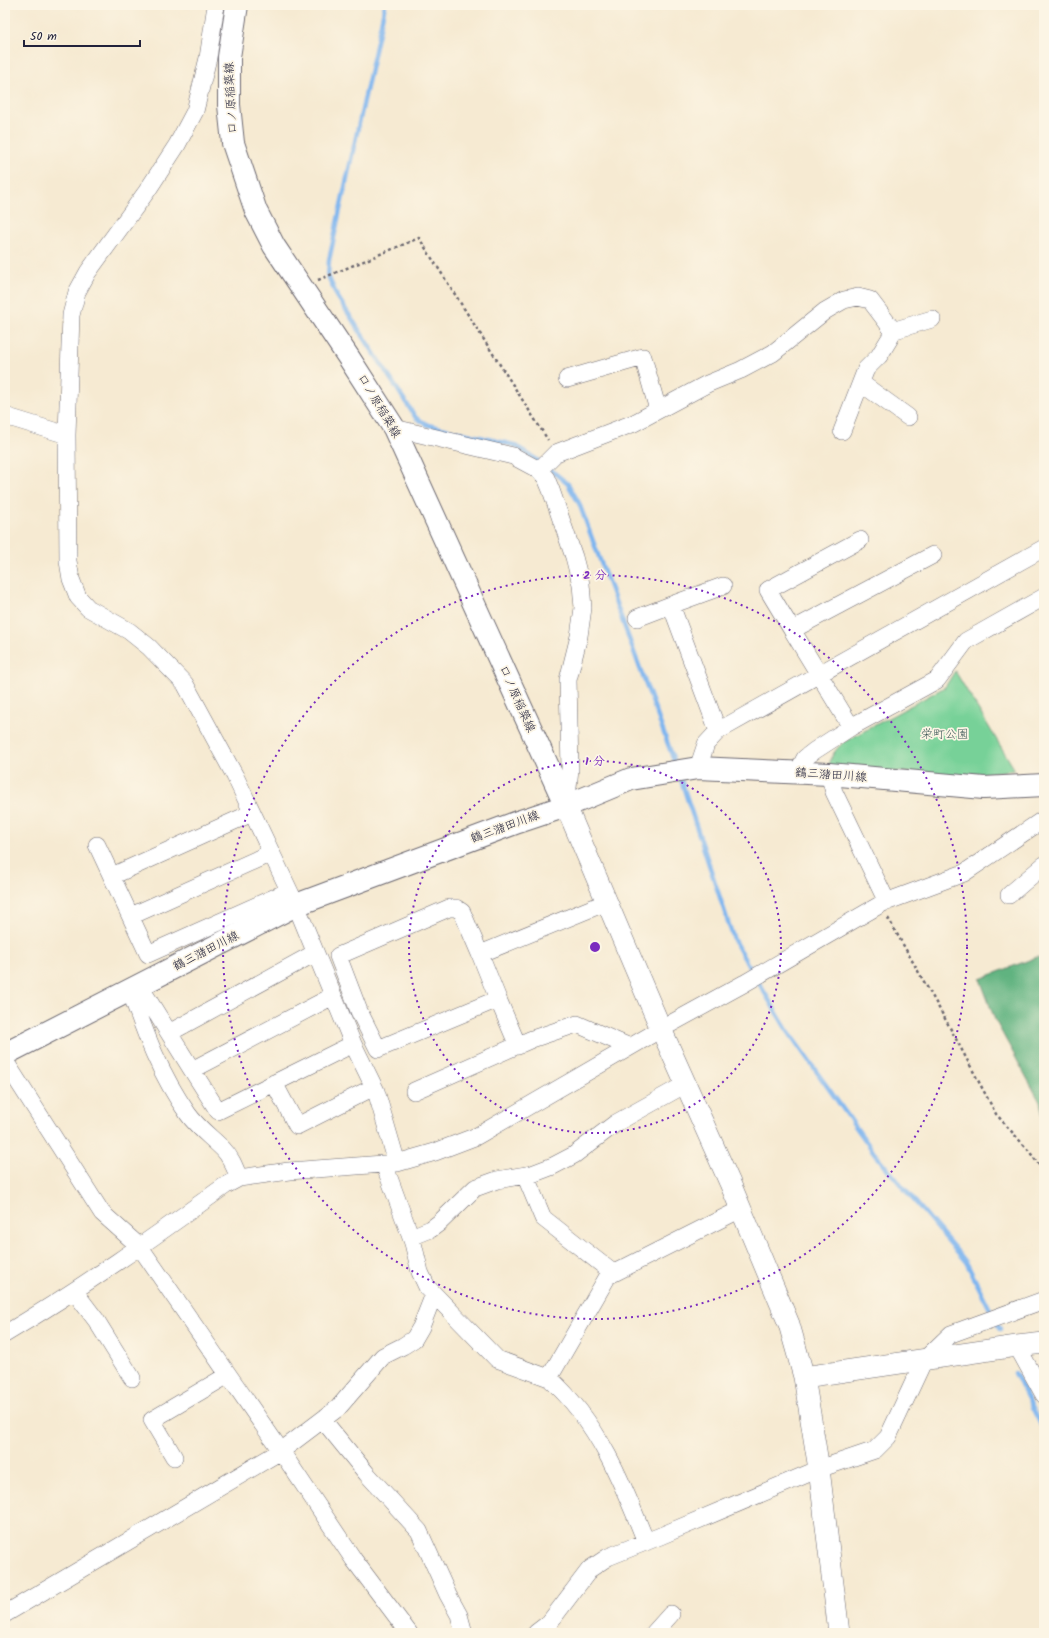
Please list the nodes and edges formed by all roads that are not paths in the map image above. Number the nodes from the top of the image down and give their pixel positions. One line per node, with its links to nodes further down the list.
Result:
1 (216, 5): 12 (street)
2 (237, 5): 10 (main road, 口ノ原稲築線)
3 (932, 319): 4 (street)
4 (892, 332): 6 (street); 7 (street)
5 (567, 379): 7 (street)
6 (861, 383): 9 (street); 11 (street)
7 (658, 410): 13 (street)
8 (5, 416): 12 (street)
9 (908, 417)
10 (394, 428): 13 (street); 29 (main road, 口ノ原稲築線)
11 (842, 431)
12 (67, 436): 30 (street)
13 (539, 470): 29 (street)
14 (860, 540): 21 (street)
15 (1044, 548): 22 (street)
16 (933, 555): 21 (street)
17 (723, 586): 19 (street)
18 (1044, 597): 23 (street)
19 (671, 605): 20 (street); 24 (street)
20 (637, 618)
21 (792, 630): 22 (street)
22 (818, 674): 23 (street); 24 (street)
23 (851, 727): 26 (street)
24 (718, 731): 25 (street)
25 (698, 768): 26 (main road, 鶴三潴田川線); 29 (main road, 鶴三潴田川線)
26 (797, 773): 27 (main road, 鶴三潴田川線)
27 (829, 774): 28 (main road, 鶴三潴田川線); 39 (street)
28 (1044, 785)
29 (566, 806): 37 (main road, 鶴三潴田川線); 38 (street)
30 (252, 813): 33 (street); 35 (street)
31 (1044, 818): 39 (street)
32 (97, 845): 35 (street)
33 (271, 854): 37 (street); 40 (street)
34 (1044, 865): 36 (street)
35 (112, 876): 40 (street)
36 (1009, 895)
37 (292, 898): 40 (street); 41 (street); 43 (main road, 鶴三潴田川線)
38 (607, 902): 42 (street); 46 (street)
39 (884, 903): 46 (street)
40 (130, 916)
41 (315, 953): 44 (street); 47 (street)
42 (480, 954): 45 (street); 45 (street)
43 (134, 988): 47 (street); 51 (main road, 鶴三潴田川線); 60 (street)
44 (333, 996): 48 (street); 53 (street)
45 (498, 999): 49 (street)
46 (661, 1029): 50 (street); 55 (street)
47 (169, 1034): 53 (street)
48 (353, 1044): 54 (street); 56 (street)
49 (518, 1046): 50 (street); 57 (street)
50 (630, 1047): 58 (street)
51 (5, 1054)
52 (5, 1061): 63 (street)
53 (192, 1070): 54 (street)
54 (274, 1083): 56 (street)
55 (686, 1084): 59 (street); 61 (street)
56 (374, 1087): 58 (street)
57 (414, 1091)
58 (390, 1164): 60 (street); 62 (street)
59 (525, 1175): 62 (street); 64 (street)
60 (239, 1178): 63 (street)
61 (741, 1209): 64 (street); 73 (street)
62 (411, 1237): 66 (street)
63 (140, 1247): 65 (street); 72 (street)
64 (613, 1273): 75 (street)
65 (74, 1291): 68 (street); 74 (street)
66 (434, 1294): 75 (street); 77 (street)
67 (1044, 1300): 71 (street)
68 (5, 1334)
69 (1044, 1343): 70 (street)
70 (1018, 1346): 71 (street); 76 (street)
71 (924, 1360): 73 (street); 80 (street)
72 (228, 1374): 78 (street); 79 (street)
73 (804, 1377): 80 (street)
74 (132, 1378)
75 (549, 1378): 81 (street)
76 (1044, 1395)
77 (323, 1420): 78 (street); 85 (street)
78 (282, 1451): 82 (street); 84 (street)
79 (174, 1457)
80 (819, 1469): 81 (street); 88 (street)
81 (646, 1542): 86 (street)
82 (5, 1614)
83 (672, 1614): 87 (street)
84 (409, 1633)
85 (464, 1633)
86 (536, 1633)
87 (654, 1633)
88 (838, 1633)

